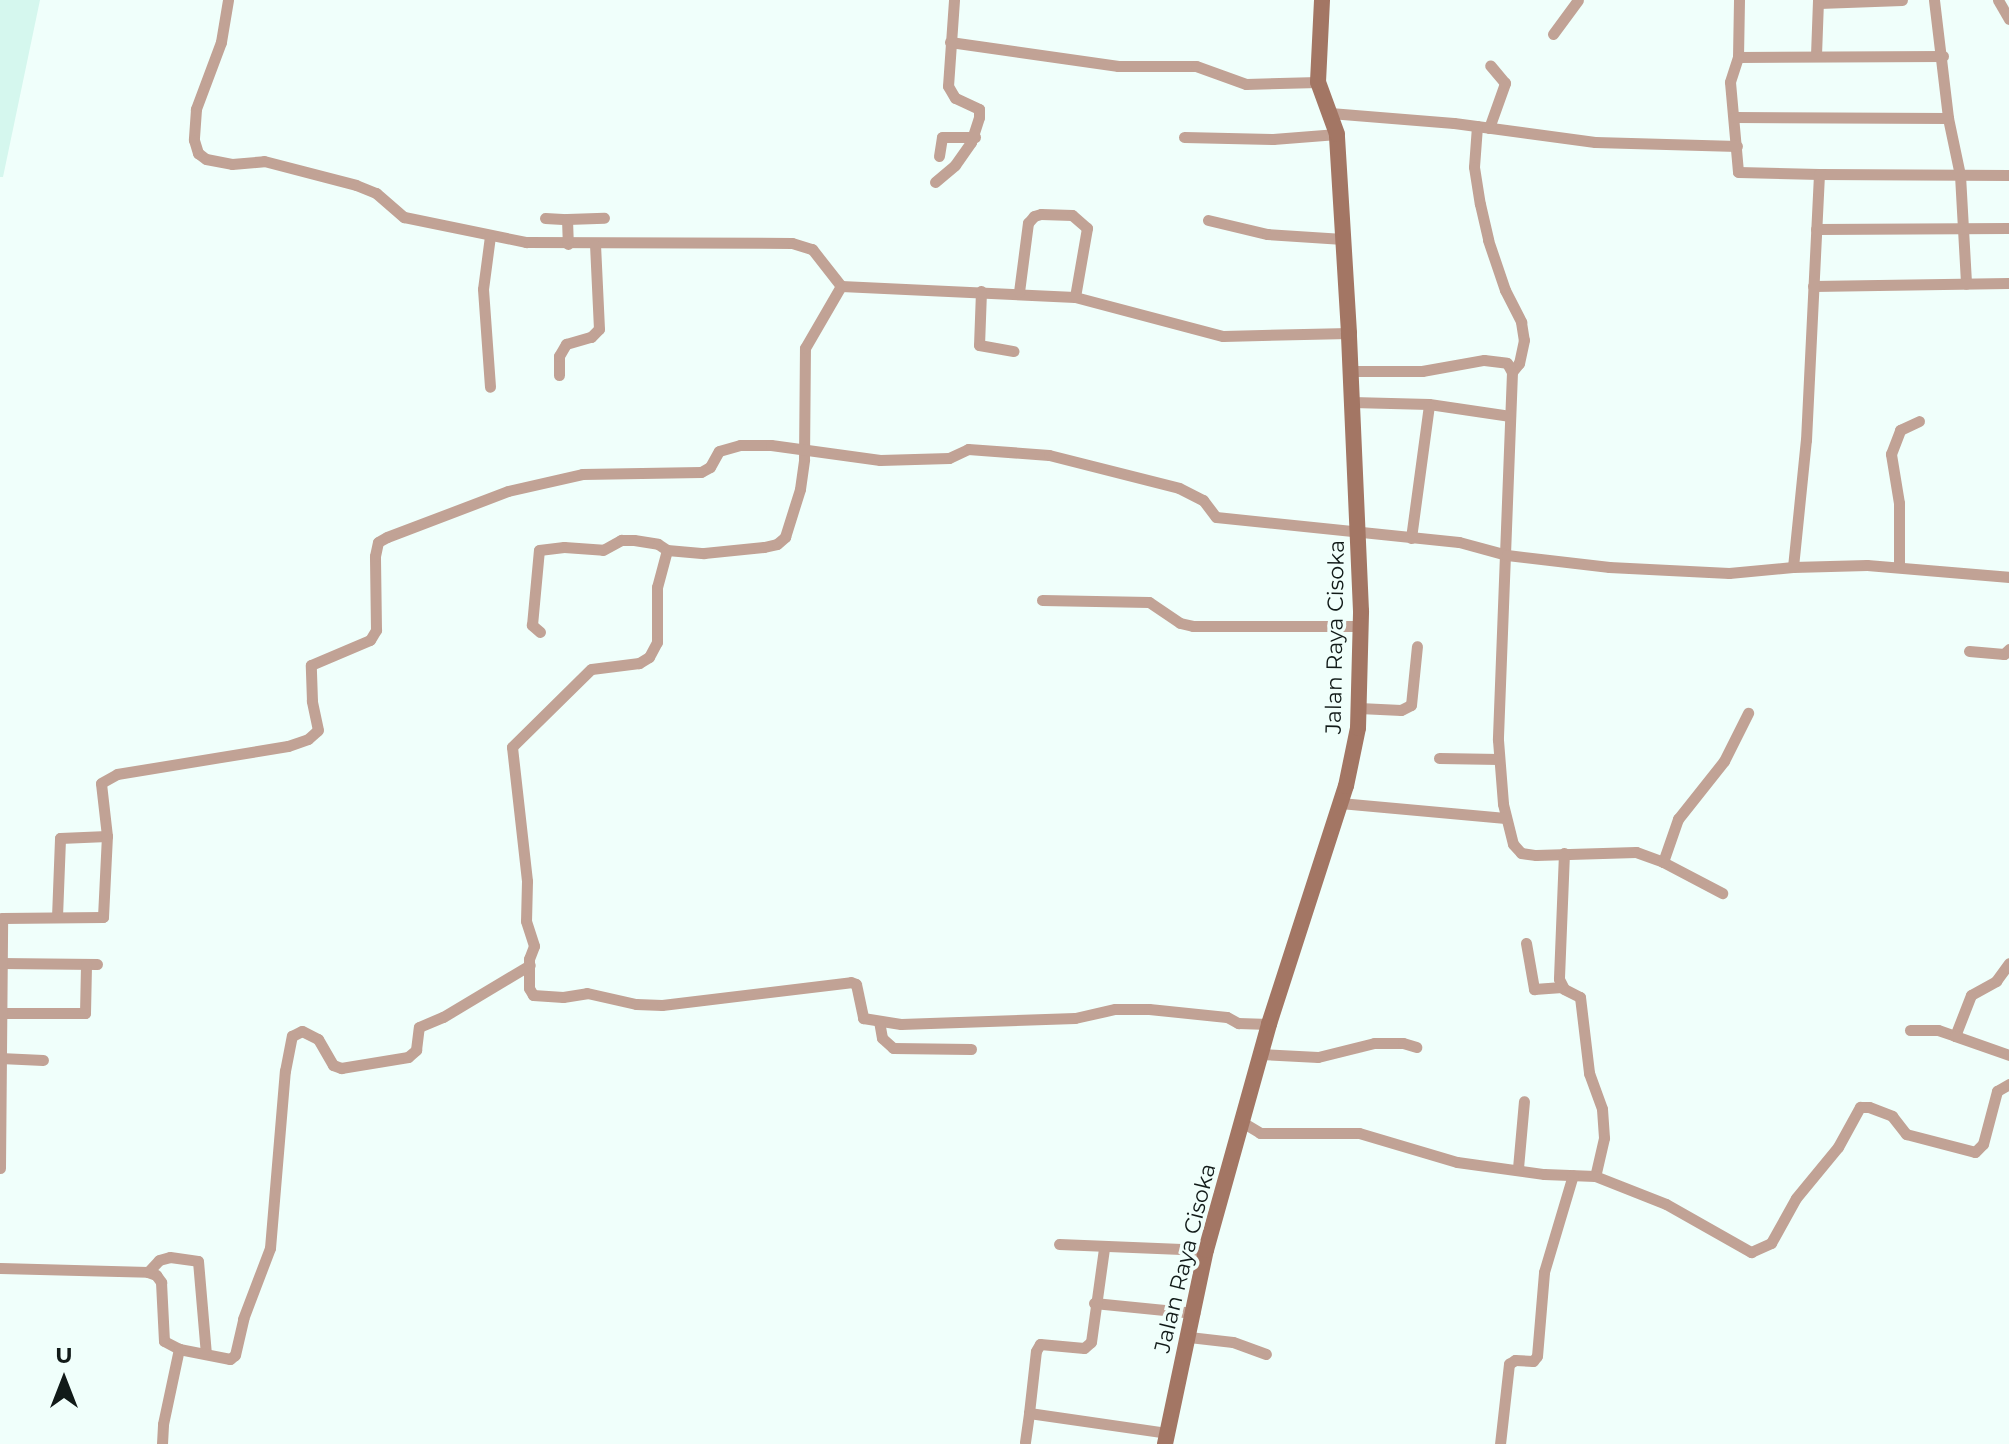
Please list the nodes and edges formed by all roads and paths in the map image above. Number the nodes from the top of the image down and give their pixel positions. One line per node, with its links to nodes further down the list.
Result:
1 (228, 0): 38 (street)
2 (954, 0): 12 (street)
3 (1322, 0): 17 (street, Jalan Raya Cisoka)
4 (1578, 0): 11 (street)
5 (1739, 0): 15 (street)
6 (1902, 0): 9 (street)
7 (1934, 0): 14 (street)
8 (1998, 0): 10 (street)
9 (1818, 2): 13 (street)
10 (2009, 19)
11 (1553, 34)
12 (950, 42): 17 (street); 23 (street)
13 (1816, 55): 14 (street); 15 (street)
14 (1943, 56): 20 (street)
15 (1738, 57): 19 (street)
16 (1490, 65): 21 (street)
17 (1318, 82): 18 (street, Jalan Raya Cisoka)
18 (1330, 113): 21 (street); 22 (street, Jalan Raya Cisoka)
19 (1734, 117): 20 (street); 25 (street)
20 (1948, 118): 28 (street)
21 (1483, 127): 25 (street); 52 (street)
22 (1337, 134): 24 (street); 39 (street, Jalan Raya Cisoka)
23 (975, 137): 26 (street); 30 (street)
24 (1184, 137)
25 (1737, 146): 27 (street)
26 (939, 156)
27 (1819, 174): 28 (street); 36 (street)
28 (1960, 175): 29 (street); 37 (street)
29 (2009, 175)
30 (935, 182)
31 (545, 218): 33 (street)
32 (604, 218): 33 (street)
33 (567, 219): 40 (street)
34 (1208, 220): 39 (street)
35 (2009, 228): 37 (street)
36 (1816, 229): 37 (street); 45 (street)
37 (1964, 230): 43 (street)
38 (490, 236): 40 (street); 54 (street)
39 (1343, 239): 49 (street, Jalan Raya Cisoka)
40 (568, 244): 41 (street)
41 (595, 245): 44 (street); 53 (street)
42 (2009, 283): 43 (street)
43 (1966, 284): 45 (street)
44 (841, 286): 46 (street); 59 (street)
45 (1813, 286): 64 (street)
46 (981, 291): 47 (street); 50 (street)
47 (1019, 292): 48 (street); 48 (street)
48 (1075, 297): 49 (street)
49 (1349, 333): 51 (street, Jalan Raya Cisoka)
50 (1013, 351)
51 (1350, 371): 52 (street); 55 (street, Jalan Raya Cisoka)
52 (1512, 372): 57 (street)
53 (559, 375)
54 (490, 387)
55 (1352, 402): 56 (street); 60 (street, Jalan Raya Cisoka)
56 (1429, 404): 57 (street); 61 (street)
57 (1510, 416): 63 (street)
58 (1919, 421): 65 (street)
59 (805, 451): 60 (street); 62 (street); 79 (street)
60 (1358, 534): 61 (street); 68 (street, Jalan Raya Cisoka)
61 (1411, 538): 63 (street)
62 (667, 550): 69 (street); 88 (street)
63 (1507, 555): 64 (street); 76 (street)
64 (1793, 567): 65 (street)
65 (1899, 567): 66 (street)
66 (2009, 577)
67 (1042, 600): 68 (street)
68 (1361, 626): 73 (street, Jalan Raya Cisoka)
69 (540, 632)
70 (1417, 646): 73 (street)
71 (2009, 649): 72 (street)
72 (1969, 651)
73 (1359, 708): 77 (street, Jalan Raya Cisoka)
74 (1748, 713): 81 (street)
75 (1439, 758): 76 (street)
76 (1499, 759): 78 (street)
77 (1340, 803): 78 (street); 92 (street, Jalan Raya Cisoka)
78 (1505, 818): 80 (street)
79 (107, 836): 84 (street); 84 (street)
80 (1564, 853): 81 (street); 89 (street)
81 (1663, 862): 82 (street)
82 (1722, 893)
83 (1, 914): 84 (street); 86 (street)
84 (57, 917)
85 (1526, 943): 89 (street)
86 (0, 963): 90 (street); 90 (street)
87 (2009, 963): 94 (street)
88 (530, 965): 91 (street); 117 (street)
89 (1562, 987): 107 (street)
90 (0, 1013): 99 (street)
91 (879, 1021): 92 (street); 96 (street)
92 (1269, 1024): 97 (street, Jalan Raya Cisoka)
93 (1910, 1030): 94 (street)
94 (1955, 1036): 98 (street)
95 (1416, 1047): 97 (street)
96 (971, 1049)
97 (1260, 1054): 103 (street, Jalan Raya Cisoka)
98 (2009, 1055)
99 (0, 1058): 100 (street); 104 (street)
100 (43, 1060)
101 (2009, 1084): 107 (street)
102 (1524, 1101): 105 (street)
103 (1242, 1122): 105 (street); 110 (street, Jalan Raya Cisoka)
104 (0, 1166)
105 (1518, 1168): 106 (street)
106 (1573, 1175): 107 (street); 123 (street)
107 (1595, 1176)
108 (1059, 1244): 109 (street)
109 (1104, 1248): 110 (street); 113 (street)
110 (1206, 1250): 114 (street, Jalan Raya Cisoka)
111 (0, 1268): 112 (street)
112 (148, 1272): 116 (street); 117 (street)
113 (1094, 1303): 114 (street); 119 (street)
114 (1195, 1313): 115 (street, Jalan Raya Cisoka)
115 (1189, 1337): 118 (street); 120 (street, Jalan Raya Cisoka)
116 (179, 1349): 117 (street); 122 (street)
117 (206, 1354)
118 (1266, 1354)
119 (1029, 1413): 120 (street); 121 (street)
120 (1166, 1439)
121 (1025, 1442)
122 (162, 1444)
123 (1500, 1444)

